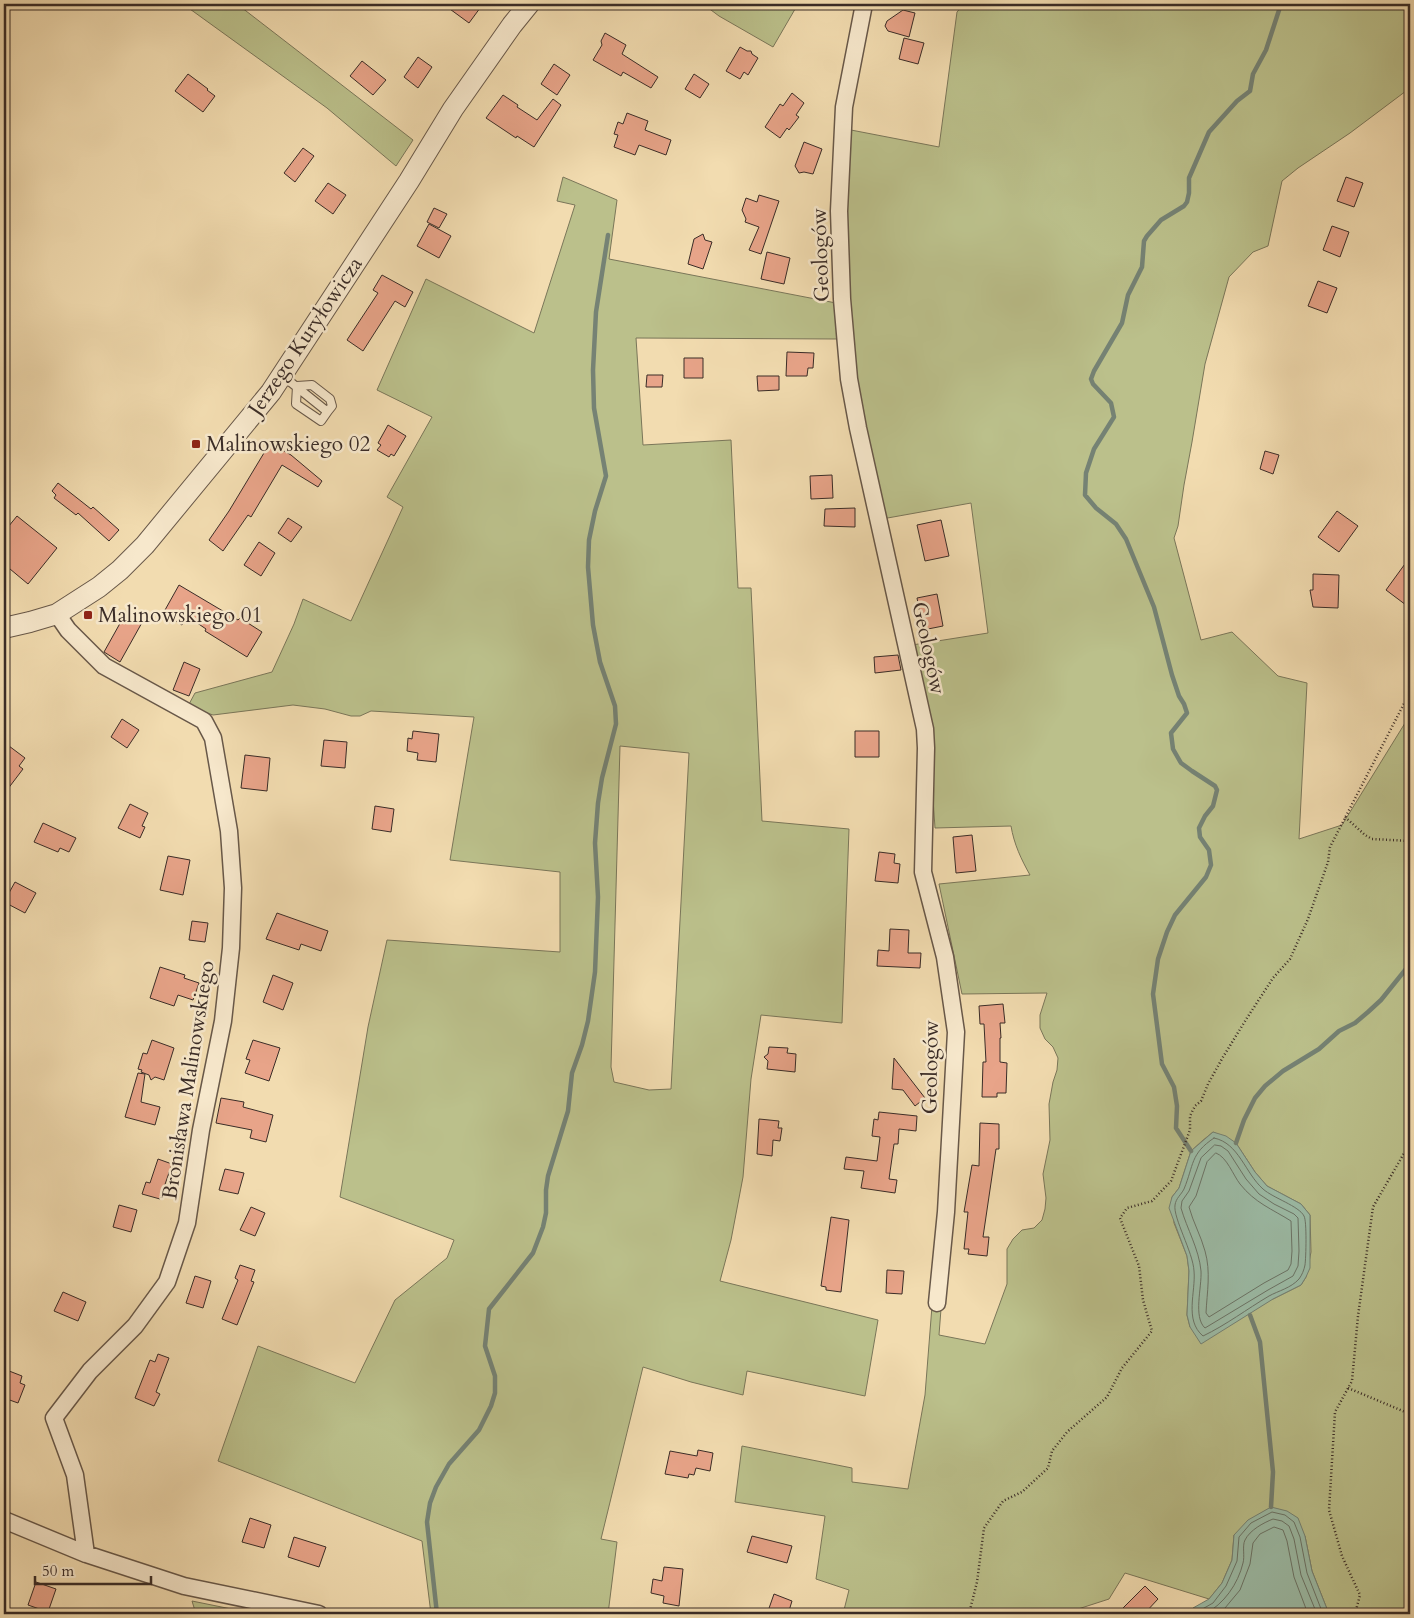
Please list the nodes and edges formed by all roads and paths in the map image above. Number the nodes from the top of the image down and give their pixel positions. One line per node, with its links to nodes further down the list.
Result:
1 (529, 4): 3 (street, Jerzego Kuryłowicza)
2 (864, 4): 11 (street, Geologów)
3 (290, 381): 4 (lane); 4 (lane); 4 (lane); 5 (street, Jerzego Kuryłowicza)
4 (328, 411)
5 (57, 614): 6 (street, Jerzego Kuryłowicza); 15 (street, Bronisława Malinowskiego)
6 (4, 628)
7 (1410, 692): 8 (path)
8 (1345, 817): 9 (path); 17 (path)
9 (1410, 841)
10 (1410, 1143): 12 (path)
11 (937, 1303)
12 (1348, 1388): 13 (path); 18 (path)
13 (1410, 1414)
14 (4, 1520): 15 (street)
15 (86, 1554): 16 (street)
16 (319, 1614)
17 (970, 1614)
18 (1355, 1614)

